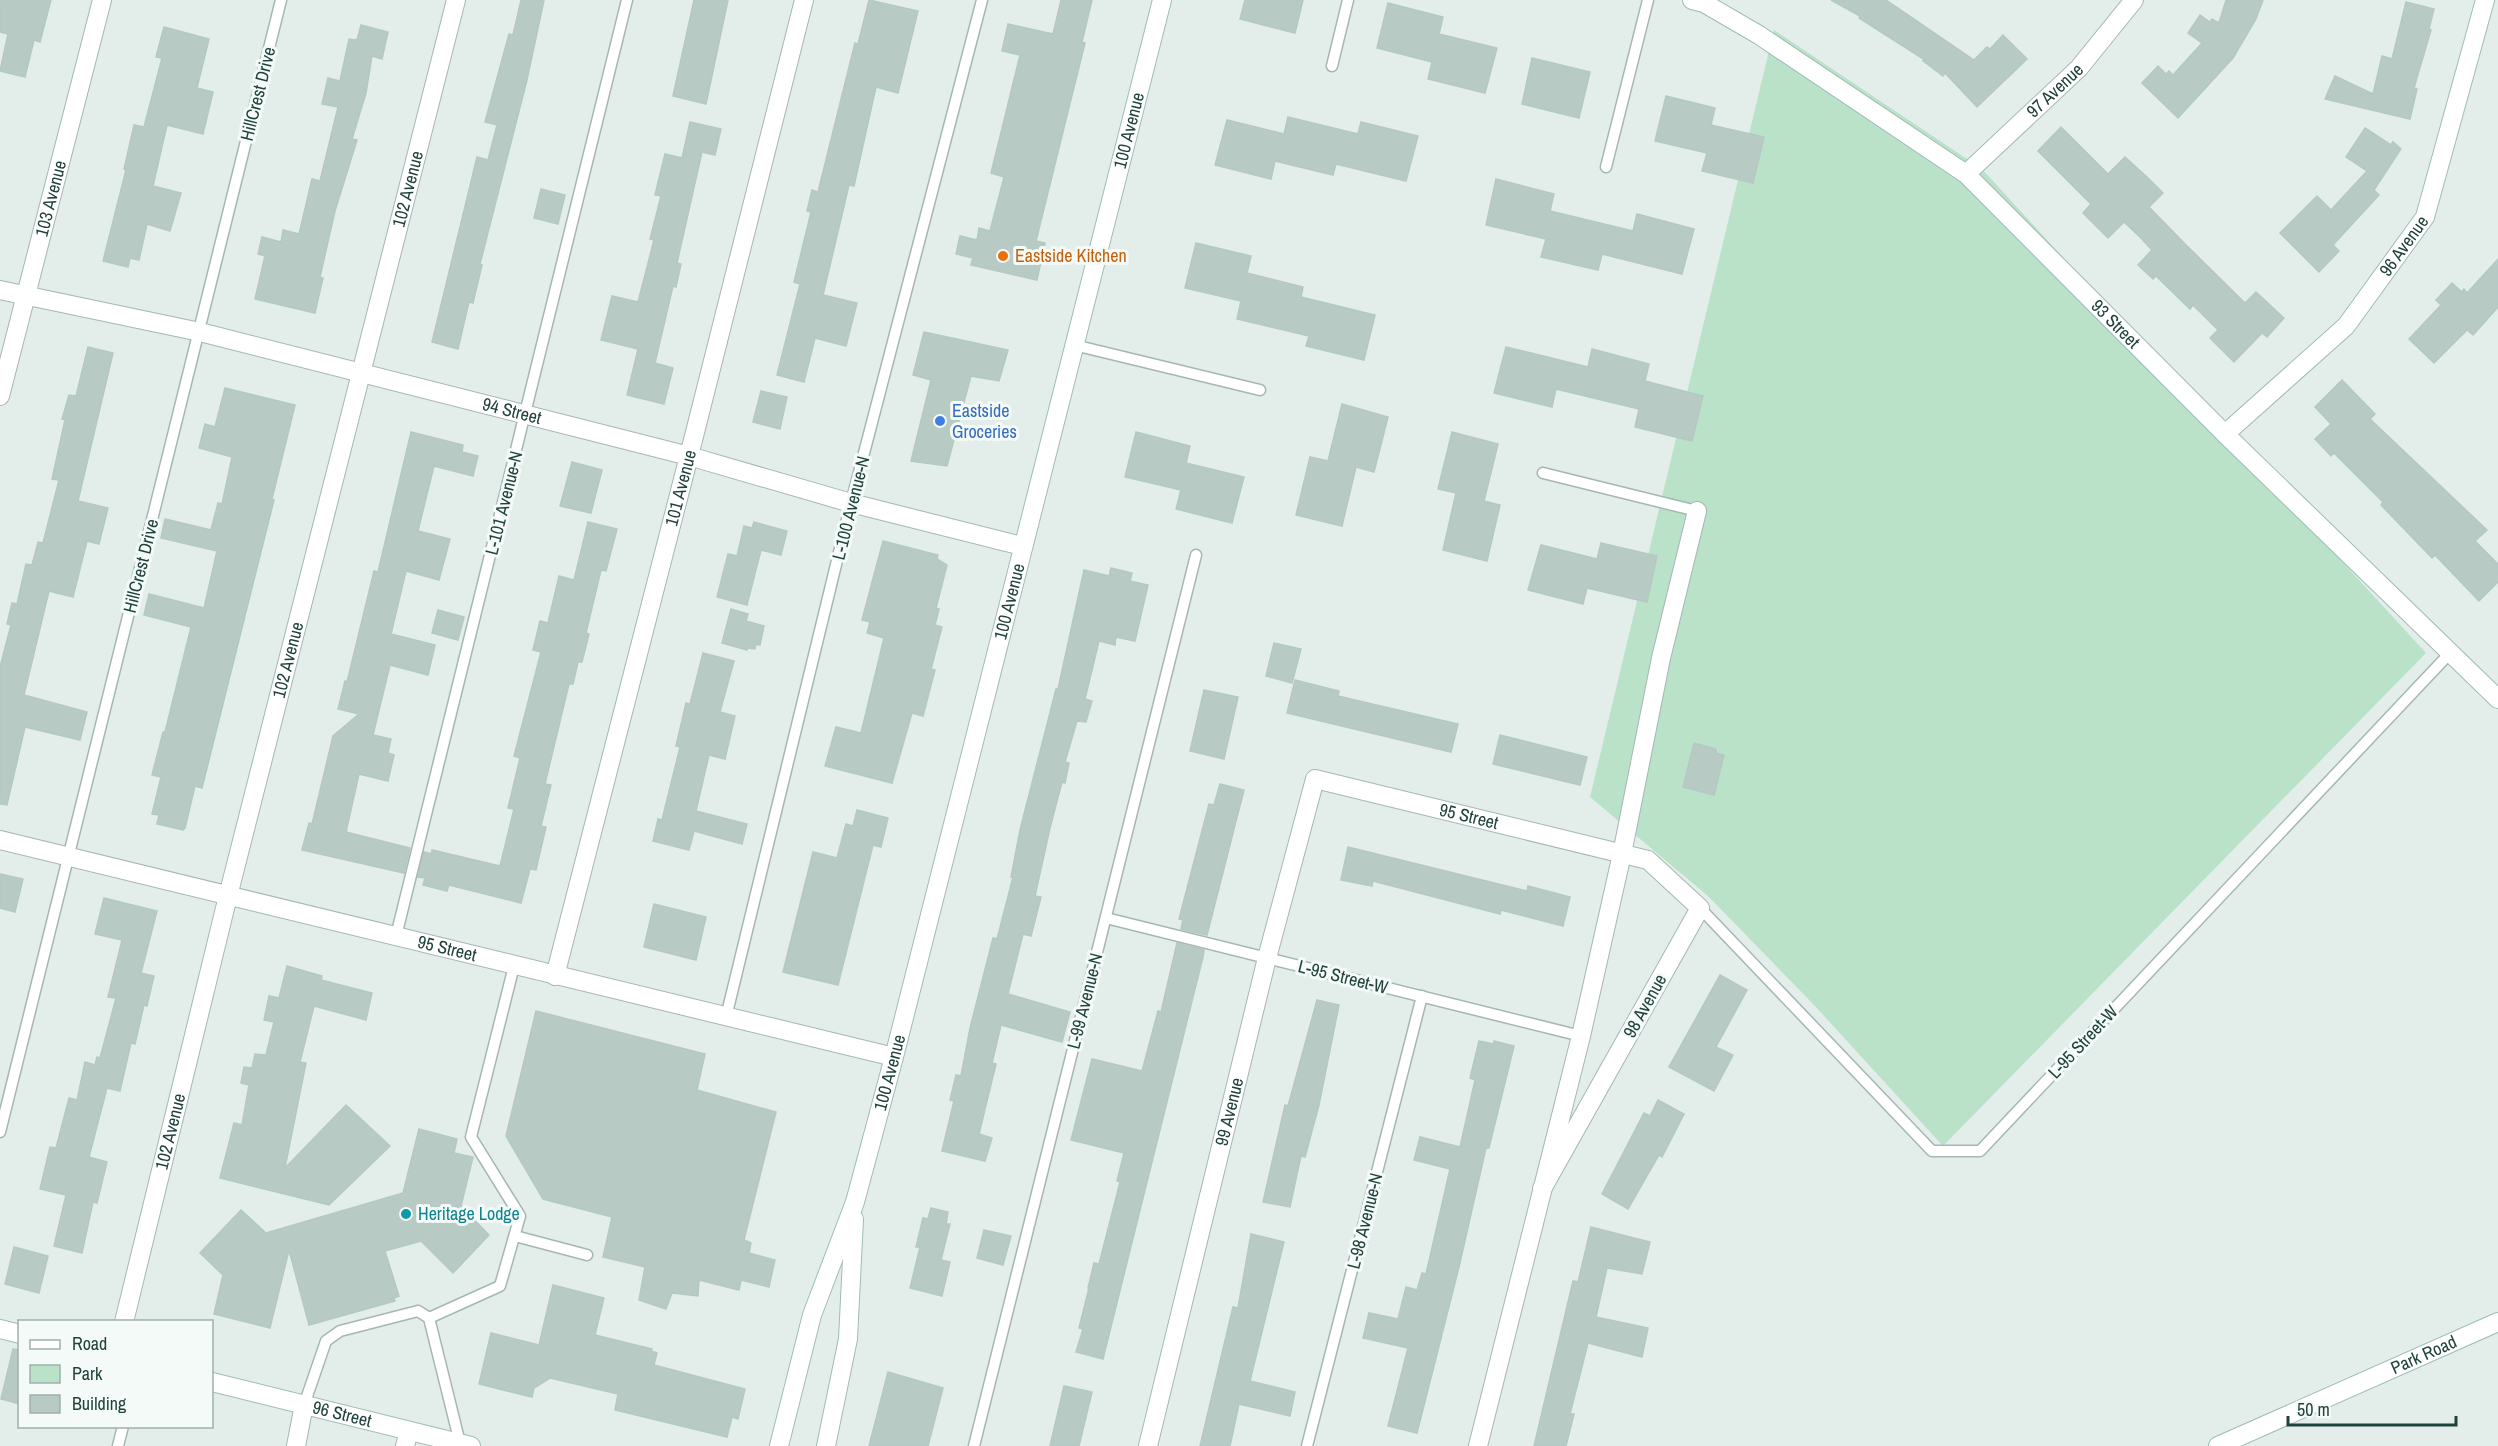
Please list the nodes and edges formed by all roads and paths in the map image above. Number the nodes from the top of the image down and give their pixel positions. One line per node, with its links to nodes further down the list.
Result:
1 (102, 0): 17 (street, 103 Avenue)
2 (281, 0): 18 (lane, HillCrest Drive)
3 (456, 0): 20 (street, 102 Avenue)
4 (627, 0): 23 (lane, L-101 Avenue-N)
5 (804, 0): 25 (street, 101 Avenue)
6 (982, 0): 27 (lane, L-100 Avenue-N)
7 (1162, 0): 19 (street, 100 Avenue)
8 (1348, 0): 13 (lane)
9 (1648, 0): 14 (lane)
10 (2134, 0): 15 (street, 97 Avenue)
11 (2485, 0): 24 (street, 96 Avenue)
12 (1700, 1): 15 (street, 93 Street)
13 (1332, 66)
14 (1606, 167)
15 (1966, 174): 24 (street, 93 Street)
16 (0, 290): 17 (street, 94 Street)
17 (24, 296): 18 (street, 94 Street); 22 (street, 103 Avenue)
18 (200, 332): 20 (street, 94 Street); 36 (lane, HillCrest Drive)
19 (1074, 345): 21 (lane); 29 (street, 100 Avenue)
20 (362, 373): 23 (street, 94 Street); 37 (street, 102 Avenue)
21 (1260, 390)
22 (0, 396)
23 (526, 416): 25 (street, 94 Street); 40 (lane, L-101 Avenue-N)
24 (2225, 434): 31 (street, 93 Street)
25 (690, 456): 27 (street, 94 Street); 43 (street, 101 Avenue)
26 (1543, 473): 28 (lane)
27 (851, 502): 29 (street, 94 Street); 45 (lane, L-100 Avenue-N)
28 (1697, 511): 35 (street, 98 Avenue)
29 (1022, 546): 47 (street, 100 Avenue)
30 (1196, 555): 39 (lane, L-99 Avenue-N)
31 (2450, 653): 32 (street, 93 Street); 38 (lane, L-95 Street-W)
32 (2498, 699)
33 (1315, 779): 35 (street, 95 Street); 41 (street, 99 Avenue)
34 (0, 840): 36 (street, 95 Street)
35 (1622, 854): 38 (street); 46 (street, 98 Avenue)
36 (68, 857): 37 (street, 95 Street); 48 (lane, HillCrest Drive)
37 (228, 896): 40 (street, 95 Street); 54 (street, 102 Avenue)
38 (1700, 908): 49 (street, 98 Avenue)
39 (1106, 918): 41 (lane, L-95 Street-W); 68 (lane, L-99 Avenue-N)
40 (396, 936): 42 (street, 95 Street)
41 (1267, 958): 44 (lane, L-95 Street-W); 69 (street, 99 Avenue)
42 (514, 966): 43 (street, 95 Street); 51 (lane)
43 (555, 975): 45 (street, 95 Street)
44 (1422, 996): 46 (lane, L-95 Street-W); 70 (lane, L-98 Avenue-N)
45 (726, 1017): 47 (street, 95 Street)
46 (1581, 1036): 49 (street, 98 Avenue)
47 (894, 1057): 50 (street, 100 Avenue)
48 (0, 1132)
49 (1542, 1189): 71 (street, 98 Avenue)
50 (855, 1202): 66 (street, 100 Avenue); 67 (street, 100 Avenue)
51 (514, 1236): 52 (lane); 53 (lane)
52 (587, 1255)
53 (429, 1318): 59 (lane); 62 (lane)
54 (124, 1320)
55 (2498, 1322): 63 (street, Park Road)
56 (0, 1329): 57 (street)
57 (18, 1334)
58 (213, 1382): 59 (street, 96 Street)
59 (304, 1405): 61 (street, 96 Street); 65 (street)
60 (122, 1428): 64 (lane)
61 (407, 1438): 62 (street, 96 Street)
62 (465, 1445)
63 (2223, 1445)
64 (118, 1446)
65 (296, 1446)
66 (779, 1446)
67 (826, 1446)
68 (974, 1446)
69 (1148, 1446)
70 (1307, 1446)
71 (1478, 1446)

